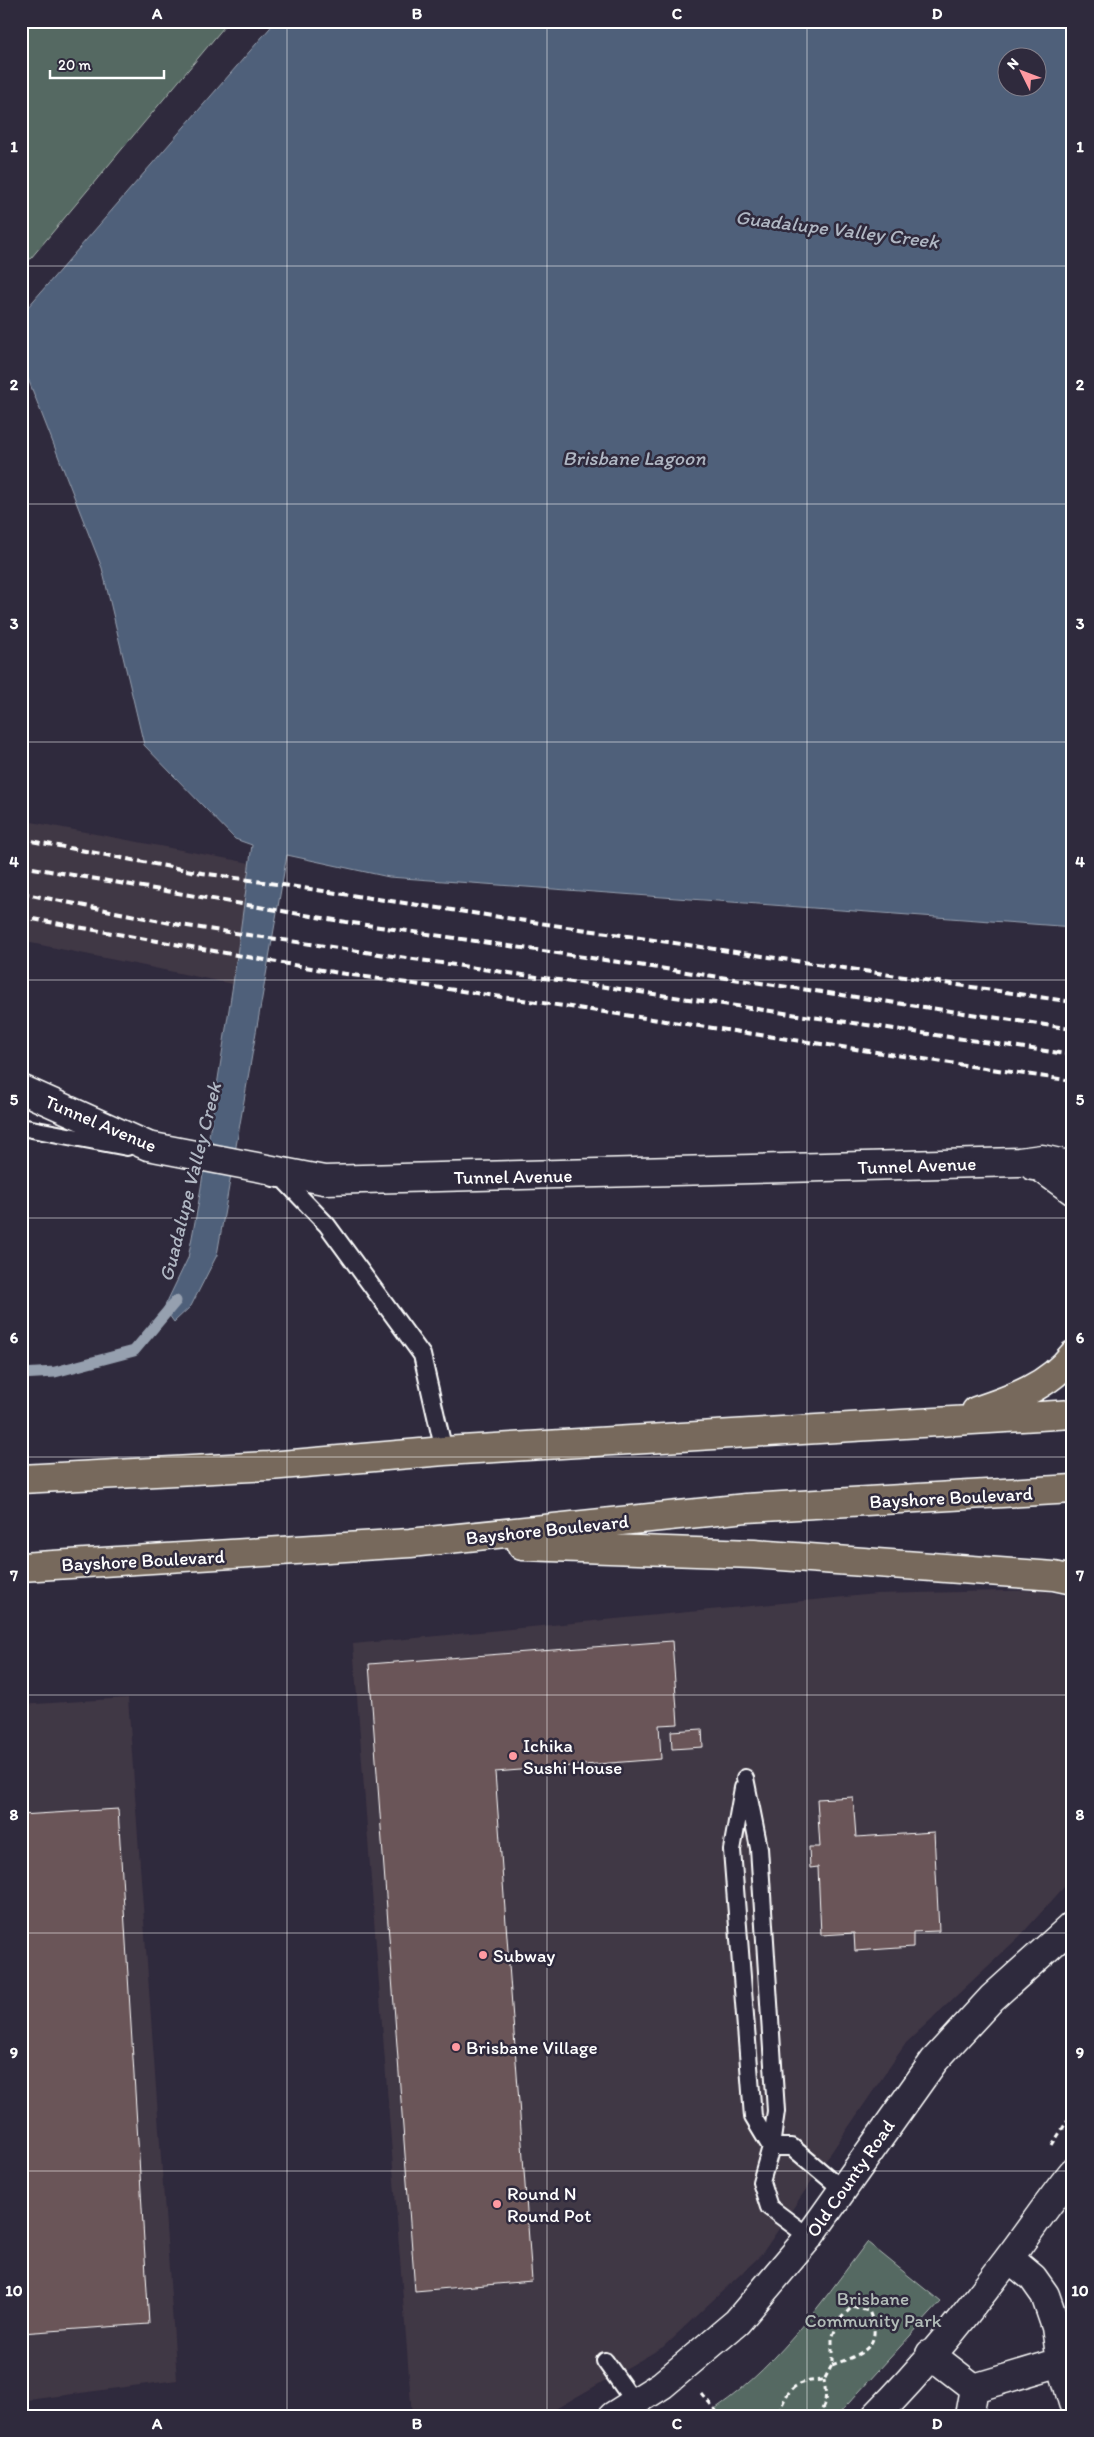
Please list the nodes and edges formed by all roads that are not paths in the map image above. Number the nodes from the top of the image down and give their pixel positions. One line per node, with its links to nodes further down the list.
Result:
1 (21, 1089): 3 (street, Tunnel Avenue)
2 (21, 1127): 9 (lane)
3 (1019, 1162): 4 (street, Tunnel Avenue); 5 (street, Tunnel Avenue)
4 (1073, 1166)
5 (1073, 1191)
6 (1073, 1355): 8 (main road)
7 (1073, 1414): 8 (main road)
8 (943, 1422): 9 (main road)
9 (444, 1451): 10 (main road)
10 (21, 1480)
11 (1073, 1490): 12 (main road, Bayshore Boulevard)
12 (410, 1543): 13 (main road, Bayshore Boulevard); 14 (main road)
13 (21, 1567)
14 (1073, 1580)
15 (1073, 1925): 18 (street, Old County Road)
16 (771, 2147): 16 (lane); 18 (lane); 19 (lane)
17 (1073, 2172): 20 (street)
18 (843, 2190): 19 (street, Old County Road)
19 (809, 2237): 26 (street, Old County Road)
20 (1009, 2258): 21 (street); 23 (street)
21 (930, 2354): 24 (street); 27 (street)
22 (605, 2361): 26 (lane)
23 (1061, 2362): 24 (street); 25 (street)
24 (974, 2388): 28 (street)
25 (1073, 2403)
26 (624, 2409)
27 (876, 2416)
28 (969, 2416)

